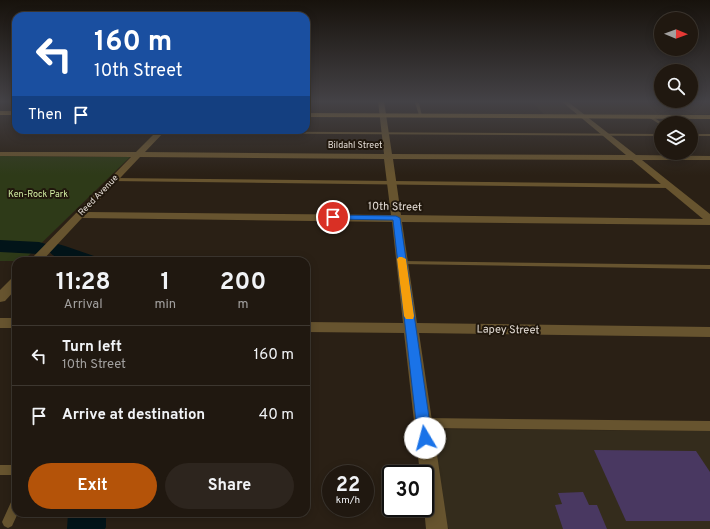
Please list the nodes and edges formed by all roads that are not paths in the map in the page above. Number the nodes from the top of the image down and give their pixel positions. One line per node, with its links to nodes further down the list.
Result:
1 (384, 126): 4 (street)
2 (595, 126): 6 (street)
3 (310, 132): 4 (lane)
4 (385, 133): 6 (lane); 12 (street)
5 (158, 134): 11 (street, Reed Avenue)
6 (605, 134): 7 (lane); 13 (street)
7 (654, 135)
8 (700, 135): 9 (lane)
9 (710, 135)
10 (0, 154): 11 (street, Bildahl Street)
11 (138, 154): 12 (street, Bildahl Street); 15 (street, Reed Avenue)
12 (388, 155): 13 (street, Bildahl Street); 16 (street)
13 (633, 158): 14 (street, Bildahl Street); 17 (street)
14 (710, 158)
15 (112, 180): 16 (lane); 18 (street, Reed Avenue)
16 (392, 183): 17 (lane); 19 (street)
17 (668, 186): 20 (street)
18 (79, 215): 19 (street, 10th Street); 21 (street, Reed Avenue)
19 (396, 218): 20 (street, 10th Street); 22 (street)
20 (710, 221)
21 (39, 257)
22 (402, 263): 23 (lane); 29 (street)
23 (710, 267)
24 (12, 285): 25 (street)
25 (0, 298)
26 (0, 323): 27 (street)
27 (12, 323)
28 (310, 327): 29 (street, Lapey Street)
29 (411, 328): 30 (street, Lapey Street); 31 (street)
30 (710, 332)
31 (423, 423): 32 (lane); 37 (street)
32 (710, 426)
33 (0, 470): 34 (lane)
34 (12, 470)
35 (12, 513): 36 (lane)
36 (8, 522)
37 (437, 529)

